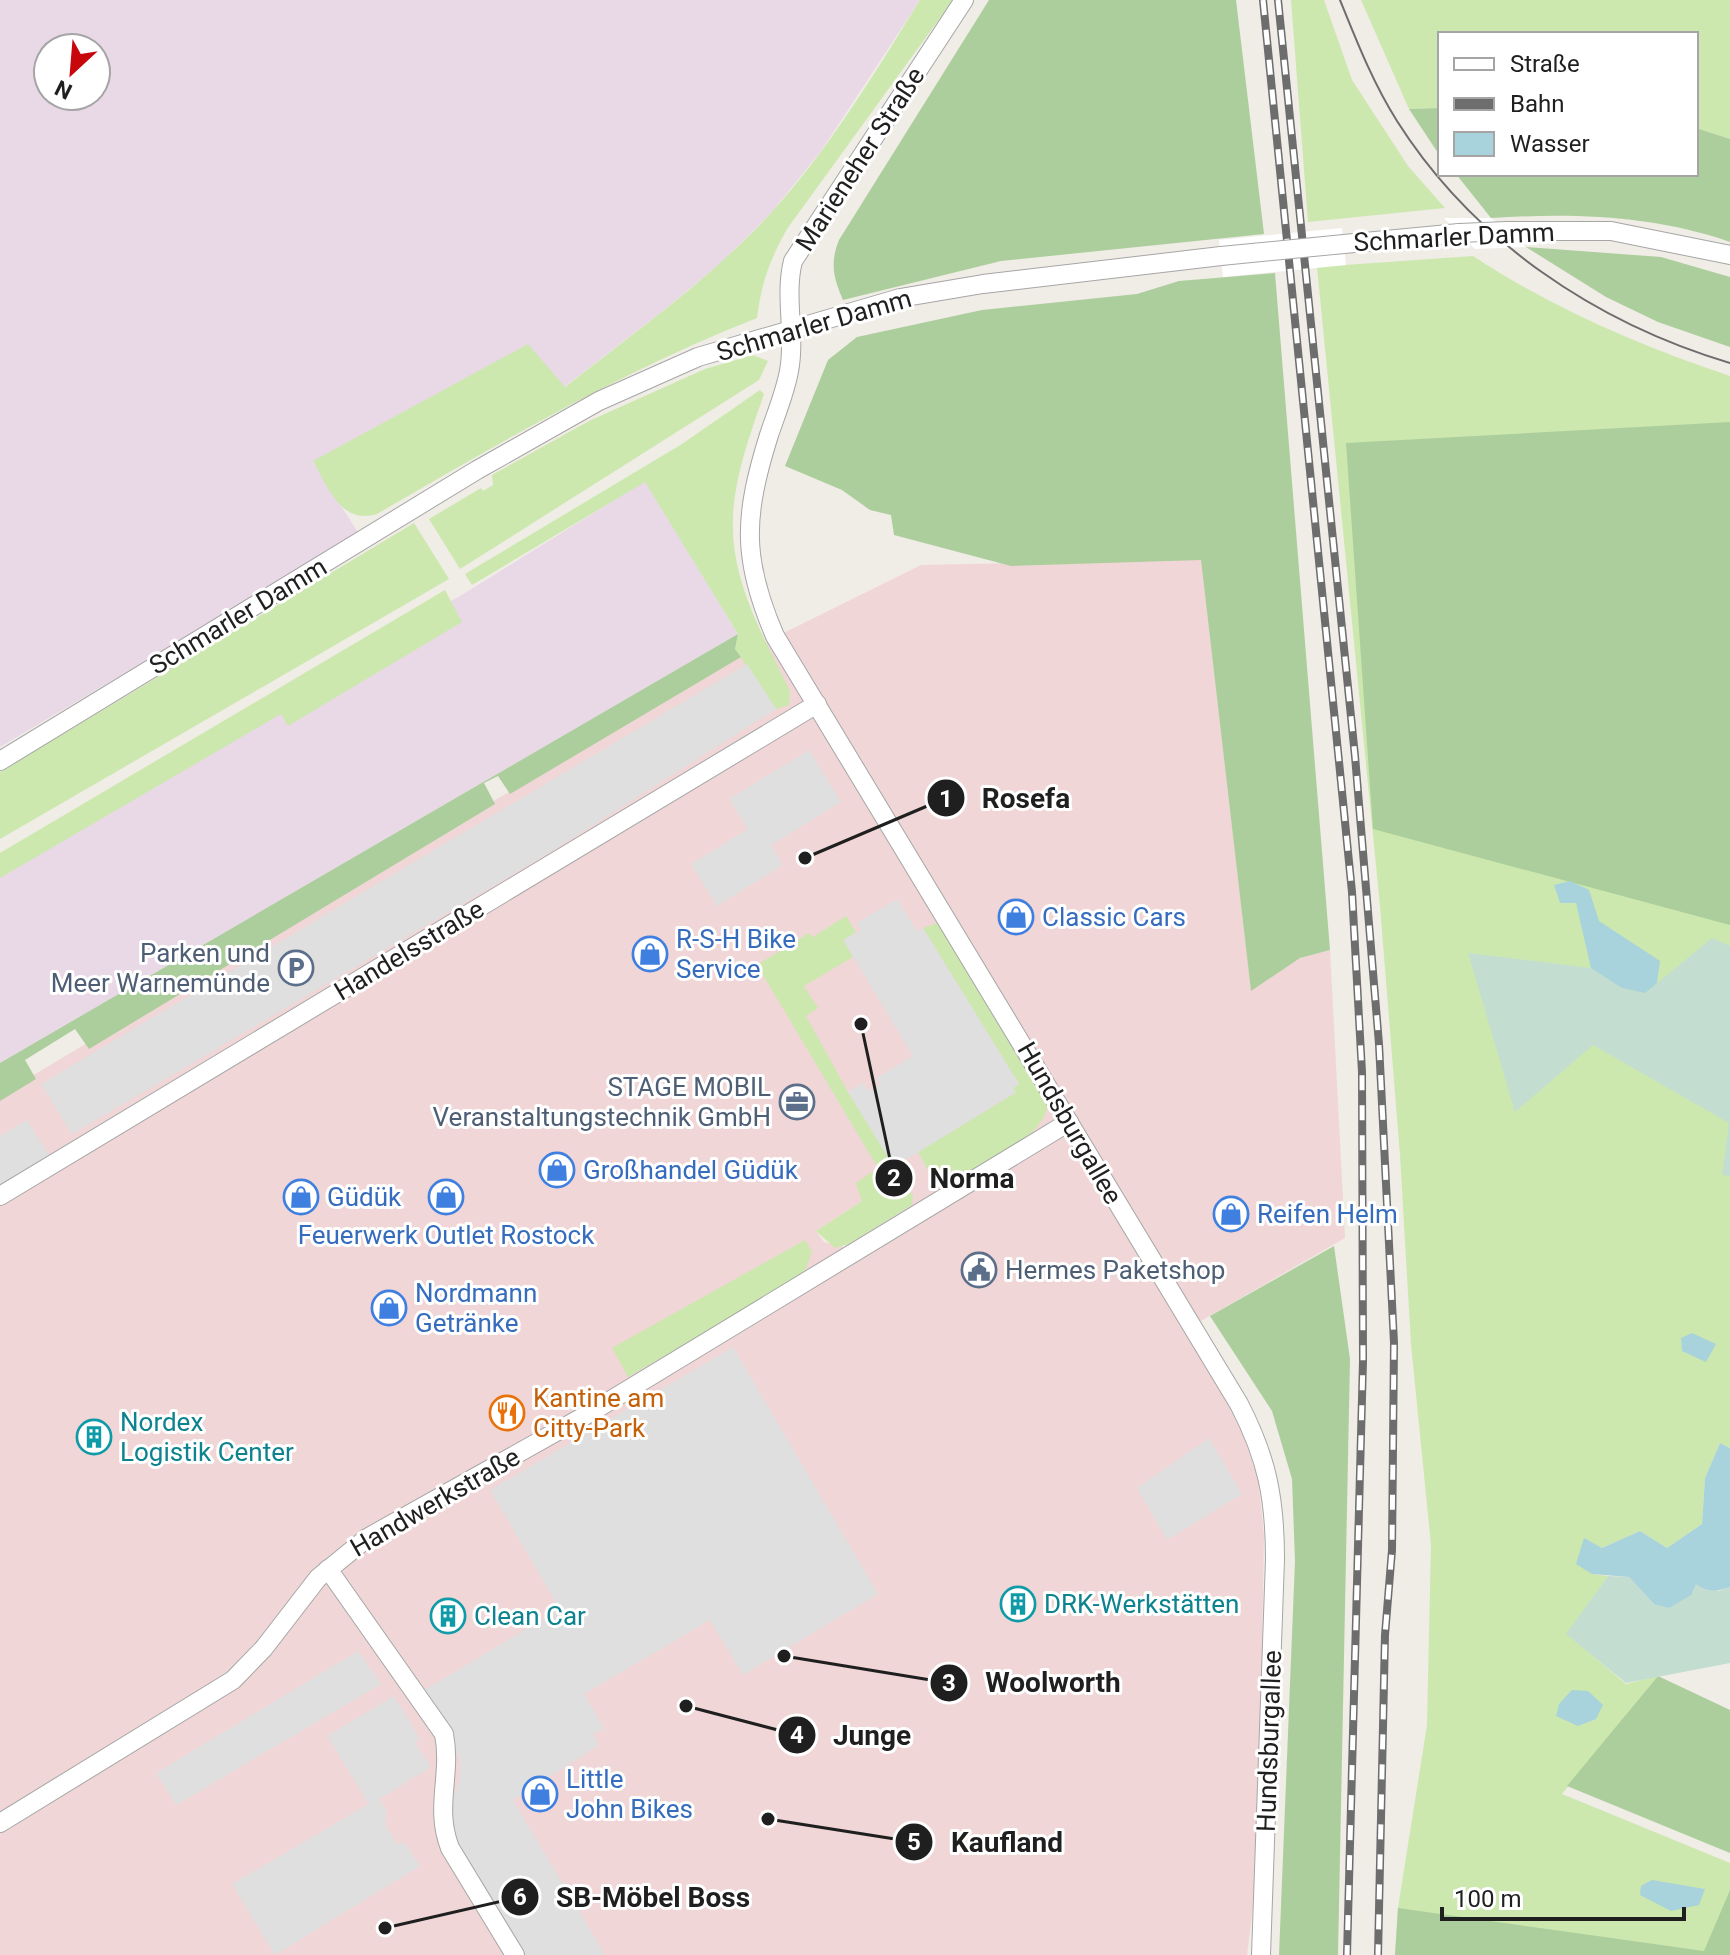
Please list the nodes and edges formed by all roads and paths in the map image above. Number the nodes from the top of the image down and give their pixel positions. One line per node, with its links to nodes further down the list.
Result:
1 (964, 0): 3 (street, Marieneher Straße)
2 (1730, 255): 3 (street, Schmarler Damm, bridge)
3 (793, 329): 4 (street, Hundsburgallee); 5 (street, Schmarler Damm)
4 (817, 704): 6 (street, Hundsburgallee); 7 (street, Handelsstraße)
5 (0, 761)
6 (1069, 1122): 8 (street, Handwerkstraße); 11 (street, Hundsburgallee)
7 (0, 1196)
8 (328, 1569): 9 (street, Handwerkstraße); 10 (street)
9 (0, 1823)
10 (515, 1955)
11 (1261, 1955)

